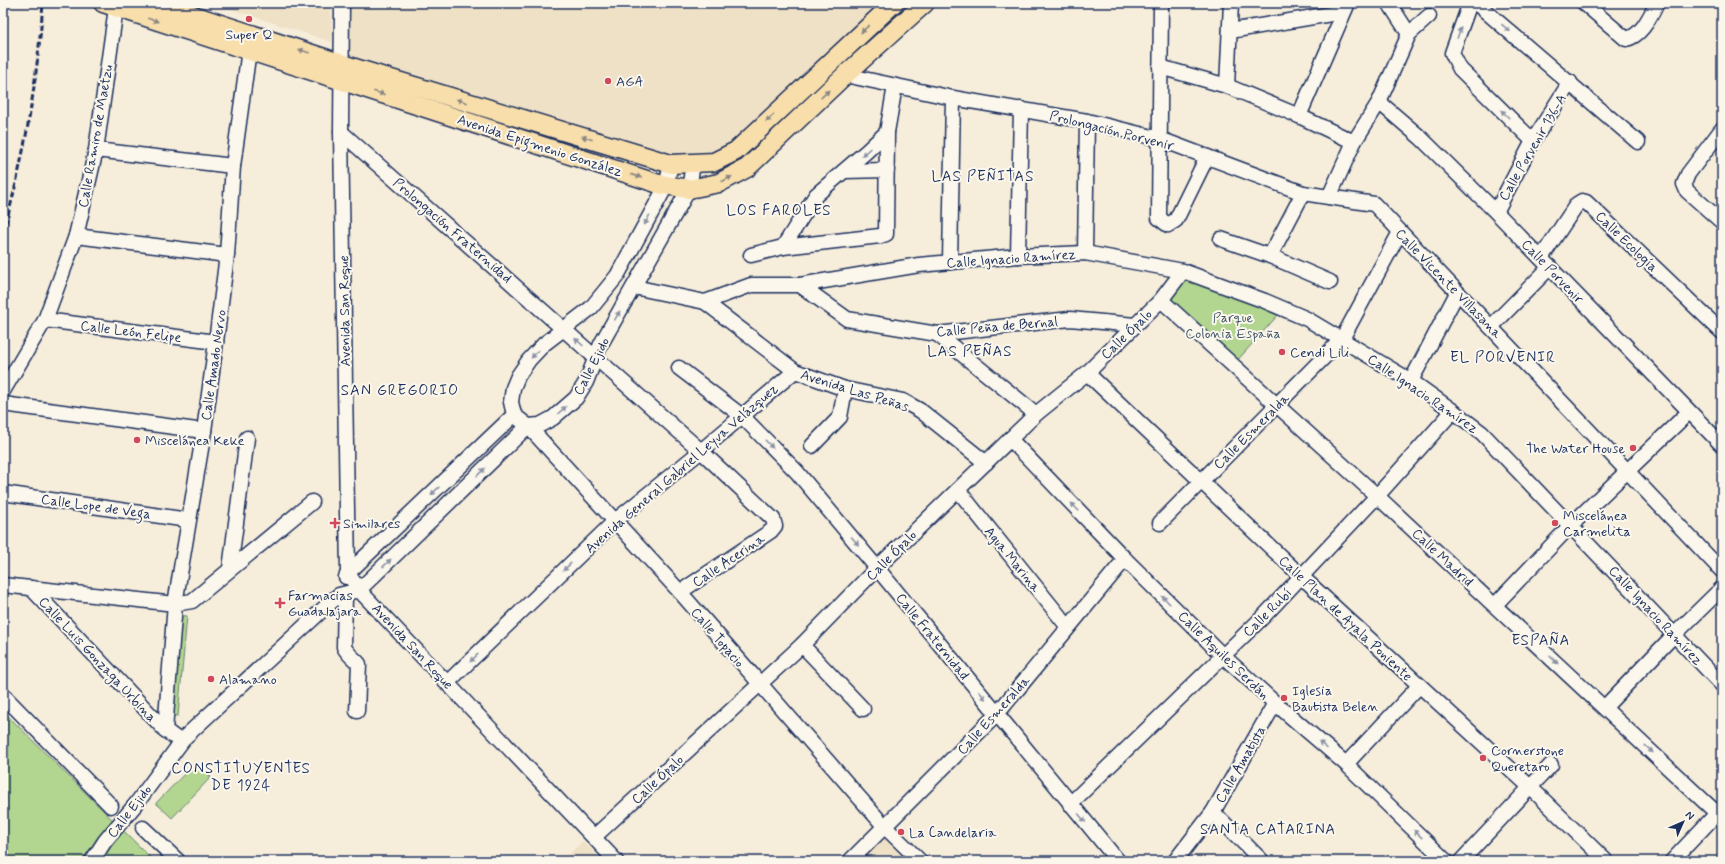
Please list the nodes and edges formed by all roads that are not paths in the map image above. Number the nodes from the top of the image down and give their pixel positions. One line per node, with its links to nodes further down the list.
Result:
1 (156, 3): 19 (main road, Avenida Epigmenio González, one-way to 1)
2 (342, 3): 19 (street, Avenida San Roque)
3 (894, 3): 39 (main road, Avenida Epigmenio González, one-way to 39)
4 (925, 3): 20 (main road, Avenida Epigmenio González)
5 (1162, 3): 18 (street)
6 (1231, 3): 15 (street)
7 (1390, 3): 16 (street)
8 (1470, 3): 33 (street, one-way to 8)
9 (1476, 3): 21 (street, one-way to 21)
10 (1584, 3): 11 (street)
11 (1657, 3)
12 (109, 5): 17 (main road, Avenida Epigmenio González, one-way to 17); 36 (street, Calle Ramiro de Maetzu)
13 (1346, 8): 15 (street); 27 (street)
14 (1429, 16): 16 (street)
15 (1230, 32): 23 (street)
16 (1409, 34): 25 (street)
17 (249, 50): 19 (main road, Avenida Epigmenio González); 40 (street, Calle Amado Nervo)
18 (1160, 67): 23 (street); 32 (street)
19 (342, 72): 30 (street, Avenida San Roque); 38 (main road, Avenida Epigmenio González, one-way to 19); 43 (main road, Avenida Epigmenio González, one-way to 43)
20 (845, 75): 22 (street, Prolongación Porvenir); 44 (main road, Avenida Epigmenio González, one-way to 20)
21 (1570, 82): 33 (street, Calle Porvenir 136-A); 35 (street)
22 (895, 86): 24 (street, Prolongación Porvenir); 31 (street)
23 (1227, 86): 27 (street)
24 (953, 98): 26 (street, Prolongación Porvenir); 59 (street)
25 (1379, 102): 34 (street); 48 (street, Calle Porvenir)
26 (1021, 109): 28 (street, Prolongación Porvenir); 57 (street)
27 (1299, 116): 34 (street)
28 (1087, 121): 32 (street, Prolongación Porvenir); 54 (street)
29 (1722, 129): 49 (street)
30 (341, 132): 71 (street, Prolongación Fraternidad); 113 (street, Avenida San Roque)
31 (887, 132): 41 (street); 42 (street, one-way to 42)
32 (1160, 139): 37 (street, Prolongación Porvenir); 37 (street)
33 (1533, 141): 48 (street, Calle Porvenir 136-A)
34 (1354, 142): 46 (street)
35 (1638, 142)
36 (96, 150): 40 (street); 51 (street, Calle Ramiro de Maetzu)
37 (1207, 157): 45 (street, Prolongación Porvenir)
38 (671, 164): 39 (main road, Avenida Epigmenio González); 43 (street)
39 (693, 164): 44 (street, Calle Ejido)
40 (233, 166): 55 (street, Calle Amado Nervo)
41 (887, 170): 42 (street); 53 (street)
42 (844, 171): 53 (street)
43 (666, 186): 44 (main road, Avenida Epigmenio González); 71 (street, one-way to 71)
44 (689, 189): 64 (street, Calle Ejido)
45 (1303, 193): 46 (street, Prolongación Porvenir); 58 (street)
46 (1329, 197): 47 (street, Prolongación Porvenir)
47 (1374, 204): 50 (street, Calle Vicente Villasana)
48 (1496, 212): 60 (street, Calle Porvenir)
49 (1722, 222)
50 (1400, 232): 65 (street, Calle Vicente Villasana); 74 (street, Calle Esmeralda)
51 (76, 236): 55 (street); 68 (street, Calle Ramiro de Maetzu)
52 (1221, 239): 58 (street)
53 (783, 247): 56 (street)
54 (1085, 253): 57 (street, Calle Ignacio Ramírez); 61 (street, Calle Ignacio Ramírez)
55 (227, 255): 75 (street, Calle Amado Nervo)
56 (751, 255)
57 (1018, 256): 59 (street, Calle Ignacio Ramírez)
58 (1270, 256): 62 (street)
59 (950, 262): 63 (street, Calle Ignacio Ramírez)
60 (1546, 263): 70 (street); 72 (street, Calle Ecología); 86 (street, Calle Porvenir)
61 (1183, 271): 66 (street, Calle Ópalo); 74 (street, Calle Ignacio Ramírez)
62 (1330, 282)
63 (800, 285): 67 (street, Calle Ignacio Ramírez); 73 (street, Calle Peña de Bernal)
64 (634, 287): 67 (street); 76 (street, Calle Ejido, one-way to 64)
65 (1457, 293): 70 (street, Calle Vicente Villasana); 80 (street)
66 (1161, 300): 69 (street, Calle Ópalo); 84 (street, Calle Madrid)
67 (705, 302): 78 (street, Avenida Las Peñas)
68 (45, 320): 75 (street, Calle León Felipe); 82 (street, Calle Ramiro de Maetzu)
69 (1135, 325): 73 (street, Calle Peña de Bernal); 79 (street, Calle Ópalo)
70 (1491, 327): 98 (street, Calle Vicente Villasana)
71 (564, 328): 76 (street, Prolongación Fraternidad, one-way to 71); 88 (street, one-way to 88)
72 (1722, 332)
73 (936, 334): 87 (street)
74 (1342, 339): 80 (street, Calle Ignacio Ramírez); 84 (street, Calle Esmeralda)
75 (216, 342): 91 (street, Calle Amado Nervo)
76 (595, 357): 90 (street, Calle Ejido, one-way to 76); 96 (street, Prolongación Fraternidad)
77 (679, 368): 89 (street, Calle Fraternidad)
78 (795, 371): 81 (street, Avenida Las Peñas); 89 (street, Avenida General Gabriel Leyva Velázquez)
79 (1087, 373): 87 (street, Calle Ópalo); 99 (street, Calle Plan de Ayala Poniente)
80 (1410, 382): 85 (street, Calle Ignacio Ramírez)
81 (845, 389): 95 (street); 97 (street, Avenida Las Peñas)
82 (3, 390)
83 (3, 404): 91 (street)
84 (1278, 405): 99 (street, Calle Esmeralda); 102 (street, Calle Madrid)
85 (1453, 411): 102 (street, Calle Rubí); 107 (street, Calle Ignacio Ramírez)
86 (1689, 412): 94 (street, Calle Porvenir); 98 (street)
87 (1036, 414): 93 (street, Calle Ópalo)
88 (514, 415): 90 (street, Calle Topacio); 113 (street, Calle Ejido, one-way to 113)
89 (742, 416): 96 (street, Avenida General Gabriel Leyva Velázquez); 110 (street, Calle Fraternidad, one-way to 110)
90 (528, 426): 105 (street, Calle Topacio); 118 (street, Calle Ejido, one-way to 90)
91 (204, 431): 104 (street, Calle Amado Nervo)
92 (247, 438): 111 (street)
93 (1010, 440): 97 (street, Calle Ópalo); 109 (street, Calle Aquiles Serdán, one-way to 93)
94 (1722, 445)
95 (812, 446)
96 (701, 451): 105 (street, Avenida General Gabriel Leyva Velázquez); 108 (street, Prolongación Fraternidad)
97 (986, 462): 100 (street, Calle Ópalo)
98 (1628, 471): 107 (street); 112 (street, Calle Vicente Villasana)
99 (1201, 482): 106 (street, Calle Esmeralda); 114 (street, Calle Plan de Ayala Poniente)
100 (958, 490): 110 (street, Calle Ópalo); 123 (street, Agua Marina)
101 (3, 493): 104 (street, Calle Lope de Vega)
102 (1377, 496): 114 (street, Calle Rubí); 122 (street, Calle Madrid)
103 (312, 502): 111 (street)
104 (188, 520): 121 (street, Calle Amado Nervo)
105 (615, 521): 119 (street, Calle Topacio); 127 (street, Avenida General Gabriel Leyva Velázquez, one-way to 127)
106 (1160, 523)
107 (1571, 525): 122 (street); 124 (street, Calle Ignacio Ramírez)
108 (775, 526): 119 (street, Calle Acerina)
109 (1125, 560): 123 (street, Calle Esmeralda); 126 (street, Calle Aquiles Serdán, one-way to 109)
110 (877, 568): 125 (street, Calle Ópalo); 136 (street, Calle Fraternidad, one-way to 136)
111 (230, 570): 121 (street)
112 (1722, 572)
113 (348, 573): 118 (street, Avenida San Roque); 120 (street, Calle Ejido)
114 (1302, 577): 126 (street, Calle Rubí); 130 (street, Calle Plan de Ayala Poniente)
115 (3, 585): 116 (street)
116 (31, 588): 121 (street); 137 (street, Calle Luis Gonzaga Urbina)
117 (1722, 588): 124 (street)
118 (359, 590): 120 (street, Calle Ejido); 127 (street, Avenida San Roque)
119 (680, 592): 128 (street, Calle Topacio)
120 (342, 595): 135 (street); 138 (street, Calle Ejido)
121 (175, 604): 137 (street, Calle Amado Nervo)
122 (1495, 605): 133 (street, Calle Madrid, one-way to 133)
123 (1068, 627): 136 (street, Calle Esmeralda)
124 (1674, 635): 129 (street, Calle Ignacio Ramírez); 133 (street)
125 (802, 645): 128 (street, Calle Ópalo); 134 (street)
126 (1223, 656): 132 (street, Calle Aquiles Serdán); 142 (street, Calle Rubí)
127 (448, 683): 148 (street, Avenida San Roque)
128 (759, 684): 146 (street, Calle Topacio); 148 (street, Calle Ópalo)
129 (1722, 685)
130 (1419, 686): 139 (street); 141 (street, Calle Plan de Ayala Poniente)
131 (3, 695): 143 (street)
132 (1275, 703): 139 (street, Calle Aquiles Serdán, one-way to 132); 144 (street, Calle Amatista)
133 (1605, 707): 145 (street, Calle Madrid, one-way to 145)
134 (864, 709)
135 (357, 712)
136 (997, 714): 142 (street, Calle Fraternidad); 146 (street, Calle Esmeralda)
137 (165, 730): 138 (street)
138 (181, 742): 149 (street, Calle Ejido)
139 (1346, 764): 159 (street, Calle Aquiles Serdán, one-way to 139)
140 (1551, 765): 141 (street)
141 (1530, 787): 160 (street); 161 (street, Calle Plan de Ayala Poniente)
142 (1070, 804): 156 (street, Calle Fraternidad, one-way to 156)
143 (112, 806)
144 (1213, 812): 157 (street, Calle Amatista); 158 (street)
145 (1720, 813): 162 (street)
146 (885, 827): 154 (street, Calle Esmeralda); 155 (street, Calle Topacio)
147 (142, 828): 152 (street)
148 (594, 837): 153 (street, Avenida San Roque)
149 (105, 841): 150 (street, Calle Ejido); 151 (street, Calle Ejido)
150 (81, 861)
151 (92, 861)
152 (178, 861)
153 (616, 861)
154 (850, 861)
155 (920, 861)
156 (1118, 861)
157 (1175, 861)
158 (1262, 861)
159 (1446, 861)
160 (1462, 861)
161 (1606, 861)
162 (1672, 861)

